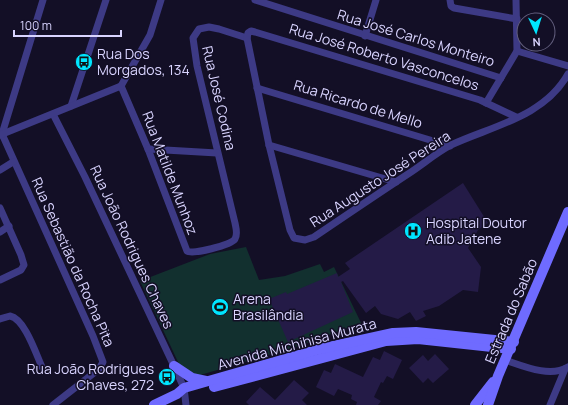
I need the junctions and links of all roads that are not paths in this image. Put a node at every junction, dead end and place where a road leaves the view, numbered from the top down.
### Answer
1 (43, 0) edge
2 (106, 0) edge
3 (161, 0) edge
4 (255, 0) edge
5 (376, 0) edge
6 (450, 0) edge
7 (516, 0) edge
8 (517, 12) edge
9 (516, 18) edge
10 (365, 36) junction
11 (247, 38) junction
12 (516, 52) edge
13 (520, 52) edge
14 (568, 66) edge
15 (568, 74) edge
16 (501, 78) junction
17 (121, 86) junction
18 (257, 88) junction
19 (486, 103) junction
20 (71, 106) junction
21 (53, 114) junction
22 (516, 117) junction
23 (1, 135) edge
24 (268, 144) junction
25 (450, 146) junction
26 (148, 149) junction
27 (217, 153) junction
28 (13, 162) junction
29 (0, 170) edge
30 (396, 182) junction
31 (0, 208) edge
32 (568, 212) edge
33 (235, 223) joint
34 (9, 226) junction
35 (0, 232) edge
36 (0, 280) edge
37 (0, 319) edge
38 (512, 346) junction
39 (489, 347) junction
40 (504, 363) junction
41 (174, 366) junction
42 (42, 367) dead end
43 (567, 368) edge
44 (498, 376) junction
45 (210, 382) junction
46 (182, 392) junction
47 (53, 405) edge
48 (154, 405) edge
49 (186, 405) edge
50 (475, 405) edge
51 (488, 405) edge
52 (550, 405) edge

1 - 23 street
2 - 20 street
3 - 17 street
4 - 10 street, Rua José Carlos Monteiro
5 - 10 street
6 - 9 street
7 - 8 street
10 - 16 street, Rua José Carlos Monteiro
11 - 18 street, Rua Augusto José Pereira
11 - 19 street, Rua José Roberto Vasconcelos
11 - 27 street, Rua José Codina
12 - 16 street
13 - 14 street
15 - 22 street, Rua Augusto José Pereira
16 - 19 street
17 - 20 street
17 - 26 street, Rua Matilde Munhoz
18 - 24 street, Rua Augusto José Pereira
18 - 25 street, Rua Ricardo de Mello
19 - 22 street, Rua José Roberto Vasconcelos
20 - 21 street
21 - 23 street
21 - 41 street, Rua João Rodrigues Chaves
22 - 25 street, Rua Augusto José Pereira
23 - 28 street, Rua Sebastião da Rocha Pita
24 - 30 street
24 - 30 street, Rua Augusto José Pereira
25 - 30 street, Rua Augusto José Pereira
26 - 27 street
26 - 33 street, Rua Matilde Munhoz
27 - 33 street, Rua José Codina
28 - 29 street
28 - 47 street, Rua Sebastião da Rocha Pita
31 - 34 street
32 - 38 street, Estrada do Sabão
34 - 35 street
34 - 36 street
37 - 42 street
38 - 39 street, Avenida Michihisa Murata
38 - 40 street, Estrada do Sabão
38 - 45 street, Avenida Michihisa Murata
39 - 40 street
39 - 46 street, Avenida Michihisa Murata
40 - 43 street
40 - 44 street, Estrada do Sabão
41 - 45 street
41 - 46 street, Rua João Rodrigues Chaves
43 - 52 street
44 - 50 street, Estrada do Sabão
44 - 51 street, Estrada do Sabão
45 - 46 street, Avenida Michihisa Murata
46 - 48 street
46 - 49 street, Rua João Rodrigues Chaves

